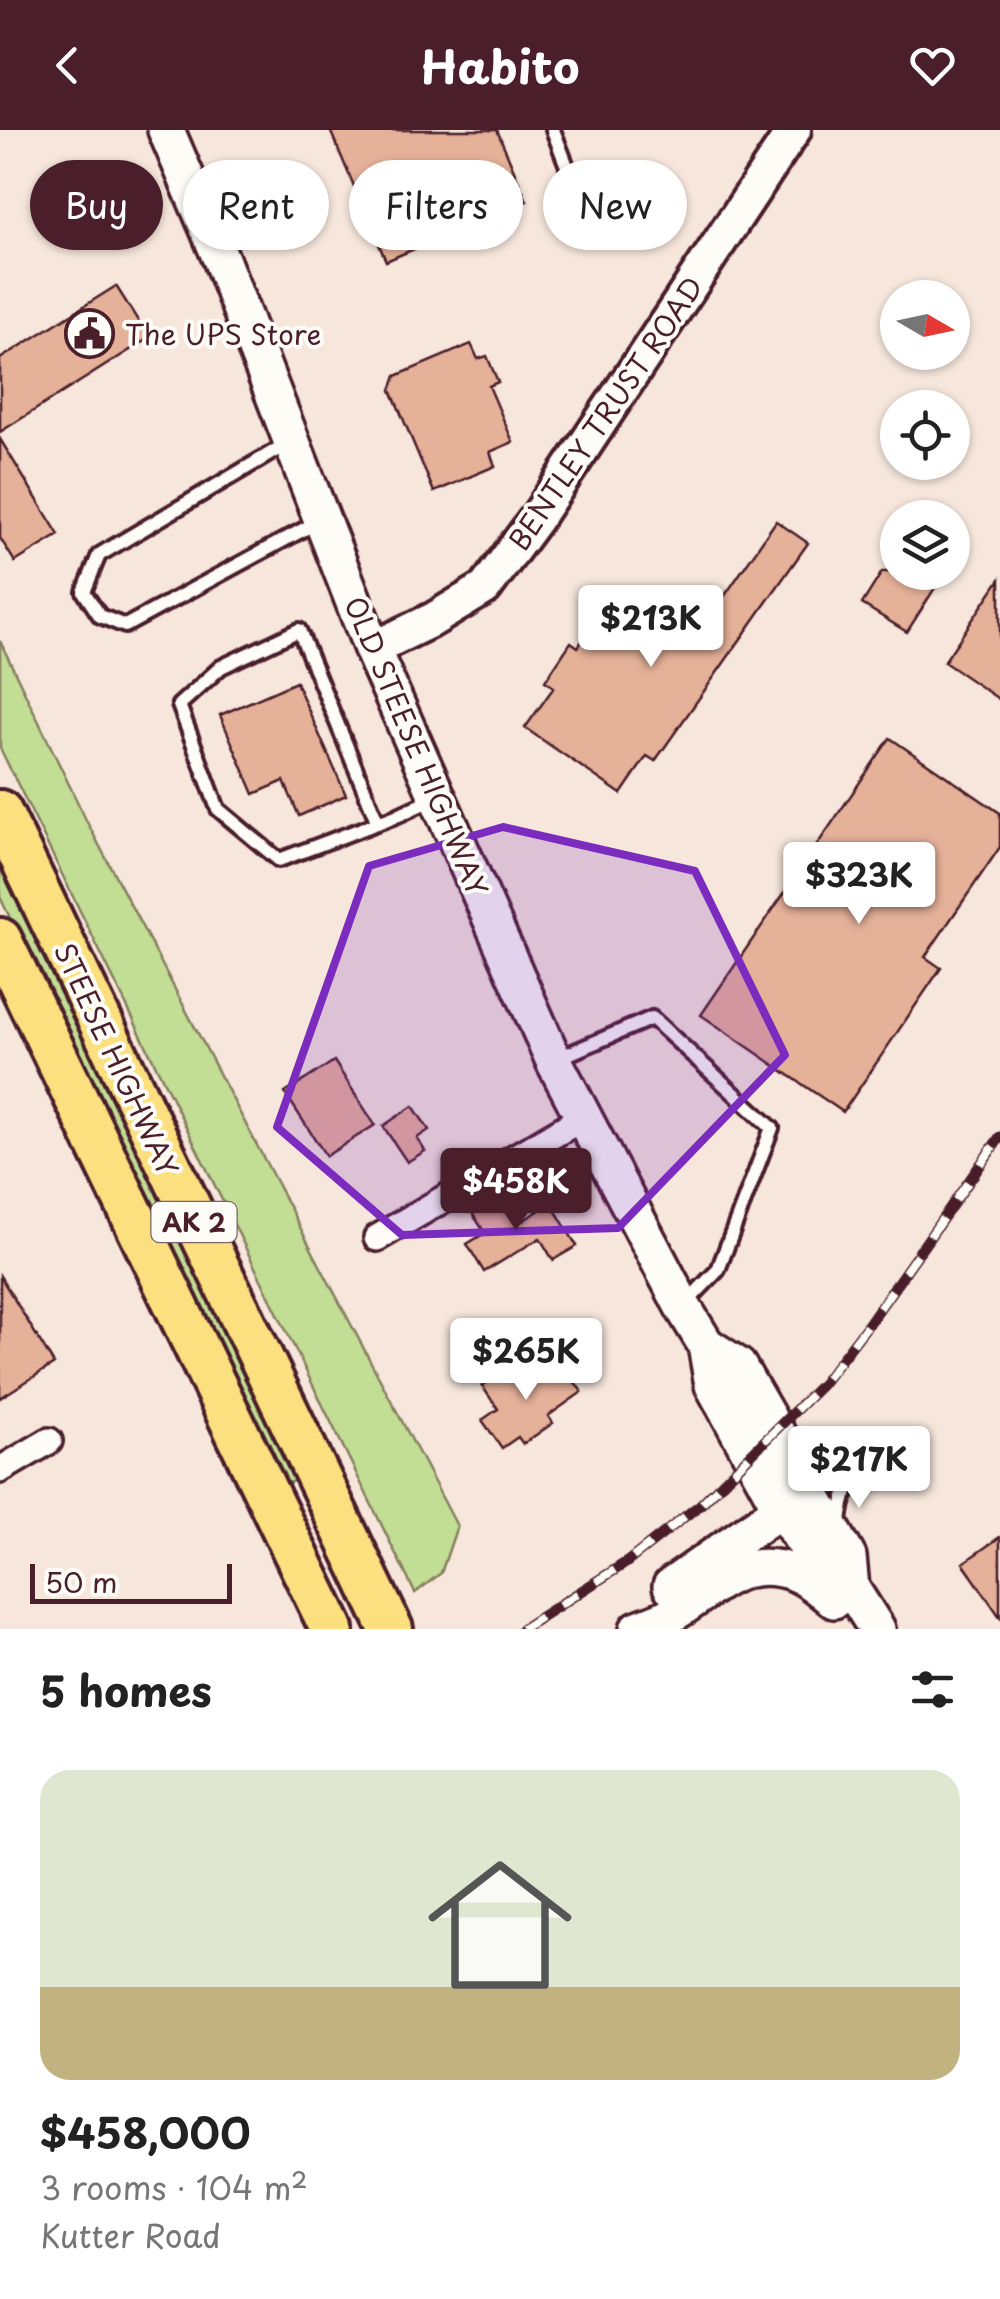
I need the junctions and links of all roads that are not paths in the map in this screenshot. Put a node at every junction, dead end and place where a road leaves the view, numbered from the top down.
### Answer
1 (166, 130) edge
2 (553, 130) edge
3 (794, 130) edge
4 (565, 160) edge
5 (292, 441) junction
6 (322, 520) junction
7 (372, 649) junction
8 (437, 797) junction
9 (0, 812) edge
10 (378, 823) junction
11 (0, 940) edge
12 (554, 1060) junction
13 (582, 1118) junction
14 (376, 1238) dead end
15 (683, 1307) junction
16 (706, 1345) junction
17 (48, 1441) dead end
18 (866, 1462) dead end
19 (0, 1470) edge
20 (798, 1472) junction
21 (853, 1477) junction
22 (781, 1510) junction
23 (855, 1585) edge
24 (332, 1629) edge
25 (392, 1629) edge
26 (636, 1629) edge

1 - 5 main road, OLD STEESE HIGHWAY
2 - 4 lane
3 - 7 street, BENTLEY TRUST ROAD
5 - 6 main road, OLD STEESE HIGHWAY
5 - 6 lane
6 - 7 main road, OLD STEESE HIGHWAY
7 - 8 main road, OLD STEESE HIGHWAY
8 - 10 lane
8 - 12 main road, OLD STEESE HIGHWAY
9 - 25 highway, STEESE HIGHWAY / AK 2
10 - 10 lane
11 - 24 highway, STEESE HIGHWAY / AK 2
12 - 13 main road, OLD STEESE HIGHWAY
12 - 15 lane
13 - 14 street
13 - 15 main road, OLD STEESE HIGHWAY
15 - 16 main road, OLD STEESE HIGHWAY
16 - 20 main road, OLD STEESE HIGHWAY
16 - 22 main road, OLD STEESE HIGHWAY
17 - 19 street
18 - 21 lane
20 - 21 lane
20 - 23 main road, OLD STEESE HIGHWAY
21 - 23 lane
22 - 23 main road
22 - 26 main road
23 - 26 main road

